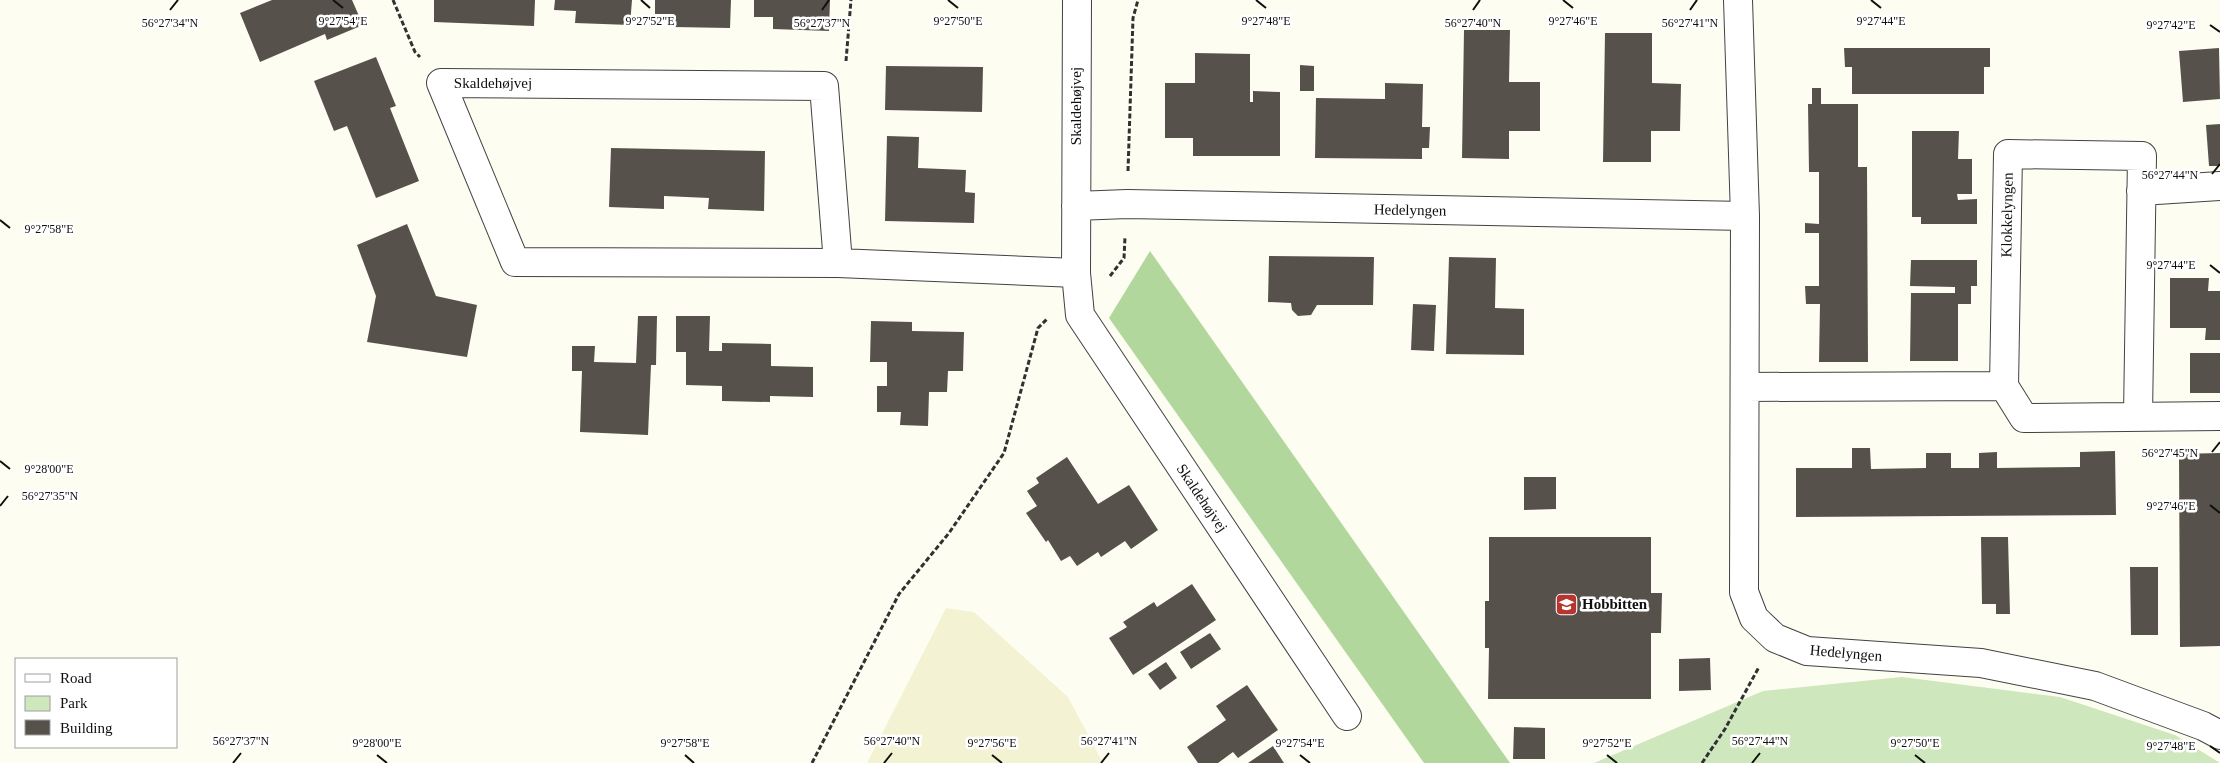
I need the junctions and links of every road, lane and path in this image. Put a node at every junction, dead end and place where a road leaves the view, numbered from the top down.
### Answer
1 (393, 0) edge
2 (851, 0) edge
3 (1077, 0) edge
4 (1138, 0) edge
5 (1738, 0) edge
6 (441, 83) junction
7 (824, 86) junction
8 (2220, 186) edge
9 (2141, 191) junction
10 (1127, 204) junction
11 (1076, 206) junction
12 (1745, 216) junction
13 (838, 263) junction
14 (1076, 280) junction
15 (1080, 315) junction
16 (2004, 386) junction
17 (1746, 387) junction
18 (2138, 416) junction
19 (2220, 416) edge
20 (1775, 638) junction
21 (1346, 716) dead end
22 (2220, 736) edge
23 (812, 763) edge
24 (1702, 763) edge

1 - 6 path
2 - 7 path
3 - 11 street, Skaldehøjvej
4 - 10 path
5 - 12 street, Hedelyngen
6 - 7 street, Skaldehøjvej
6 - 13 street, Skaldehøjvej
7 - 13 street
8 - 9 street
9 - 16 street, Klokkelyngen
9 - 18 street, Klokkelyngen
10 - 11 street, Hedelyngen
10 - 12 street, Hedelyngen
10 - 15 path
11 - 14 street, Skaldehøjvej
12 - 17 street, Hedelyngen
13 - 14 street, Skaldehøjvej
14 - 15 street, Skaldehøjvej
14 - 23 path
15 - 21 street, Skaldehøjvej
16 - 17 street
16 - 18 street
17 - 20 street, Hedelyngen
18 - 19 street
20 - 22 street, Hedelyngen
20 - 24 path

